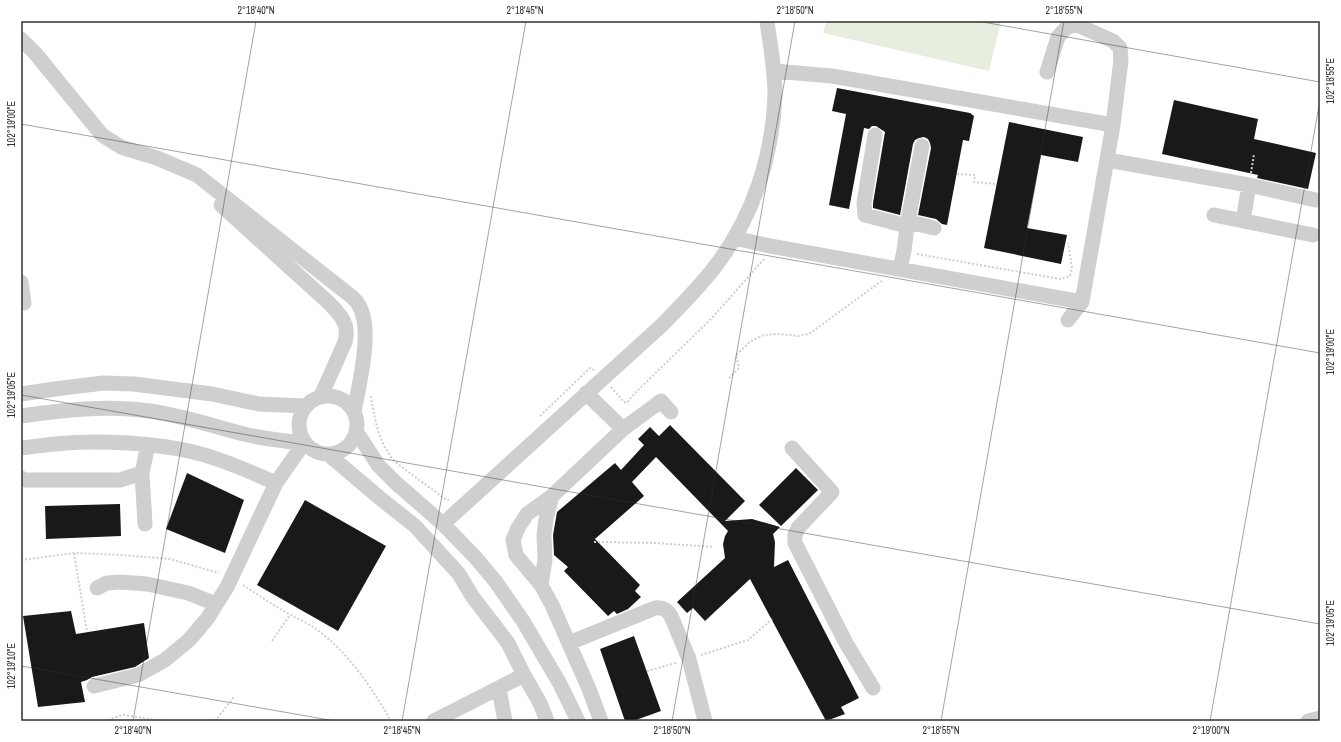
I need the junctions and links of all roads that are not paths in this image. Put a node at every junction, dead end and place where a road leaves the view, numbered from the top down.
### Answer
1 (767, 21) edge
2 (21, 39) edge
3 (774, 71) junction
4 (1047, 72) dead end
5 (1113, 125) junction
6 (875, 135) dead end
7 (922, 146) dead end
8 (1107, 160) junction
9 (196, 175) junction
10 (1249, 185) junction
11 (1316, 200) dead end
12 (1214, 215) dead end
13 (1243, 221) junction
14 (907, 226) junction
15 (934, 228) dead end
16 (1313, 235) dead end
17 (734, 238) junction
18 (900, 269) junction
19 (21, 282) edge
20 (1082, 302) junction
21 (24, 303) dead end
22 (1068, 320) dead end
23 (586, 393) junction
24 (21, 394) edge
25 (321, 396) junction
26 (305, 406) junction
27 (354, 412) junction
28 (671, 412) dead end
29 (21, 416) edge
30 (623, 428) junction
31 (356, 431) junction
32 (304, 443) junction
33 (148, 445) junction
34 (21, 448) edge
35 (792, 448) dead end
36 (329, 454) junction
37 (142, 473) junction
38 (21, 478) edge
39 (276, 483) junction
40 (552, 496) junction
41 (145, 524) dead end
42 (442, 524) junction
43 (541, 585) junction
44 (97, 588) dead end
45 (216, 604) junction
46 (569, 643) junction
47 (524, 675) junction
48 (94, 686) dead end
49 (873, 688) dead end
50 (499, 689) junction
51 (1320, 718) edge
52 (434, 721) edge
53 (504, 721) edge
54 (547, 721) edge
55 (578, 721) edge
56 (601, 721) edge
57 (705, 721) edge
58 (1308, 721) edge

1 - 3 street
2 - 9 street
3 - 5 street
3 - 17 street
4 - 5 street
5 - 8 street
6 - 14 street
7 - 14 street
8 - 10 street
8 - 20 street
9 - 25 street
9 - 27 street
10 - 11 street
10 - 13 street
12 - 13 street
13 - 16 street
14 - 15 street
14 - 18 street
17 - 18 street
17 - 23 street
18 - 20 street
19 - 21 street
20 - 22 street
23 - 30 street
23 - 42 street
24 - 26 street
25 - 26 street
25 - 27 street
26 - 32 street
27 - 31 street
28 - 30 street
29 - 32 street
30 - 40 street
31 - 36 street
31 - 42 street
32 - 36 street
32 - 39 street
33 - 34 street
33 - 37 street
33 - 39 street
35 - 49 street
36 - 47 street
37 - 38 street
37 - 41 street
39 - 45 street
40 - 43 street
40 - 43 street
42 - 55 street
43 - 46 street
44 - 45 street
45 - 48 street
46 - 56 street
46 - 57 street
47 - 50 street
47 - 54 street
50 - 52 street
50 - 53 street
51 - 58 street

